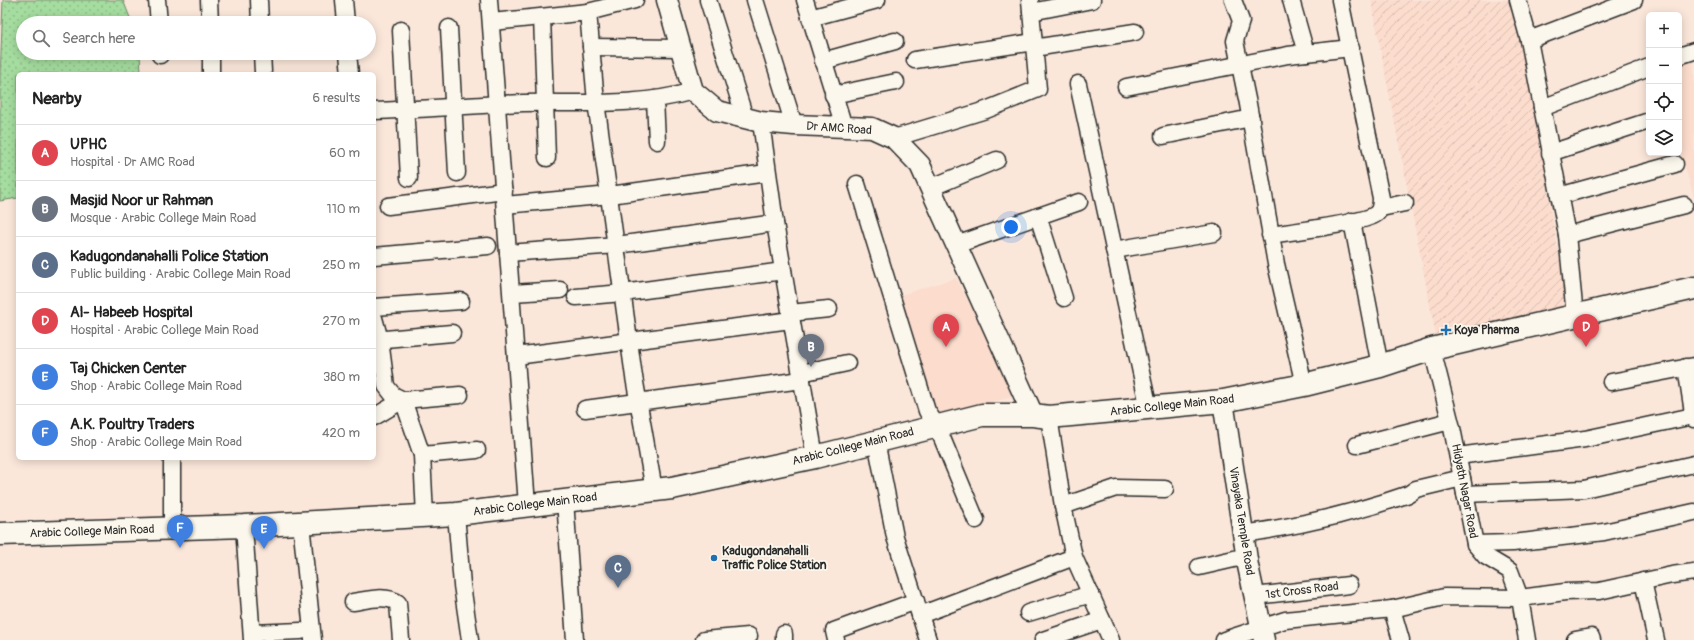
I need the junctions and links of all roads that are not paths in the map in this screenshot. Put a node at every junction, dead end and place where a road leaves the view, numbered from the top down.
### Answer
1 (157, 0) edge
2 (209, 0) edge
3 (259, 0) edge
4 (344, 0) edge
5 (489, 0) edge
6 (635, 0) edge
7 (667, 0) edge
8 (708, 0) edge
9 (755, 0) edge
10 (805, 0) edge
11 (1092, 0) edge
12 (1232, 0) edge
13 (1291, 0) edge
14 (1340, 0) edge
15 (1518, 0) edge
16 (1634, 0) edge
17 (870, 1) edge
18 (1030, 6) edge
19 (588, 12) junction
20 (158, 16) edge
21 (210, 16) edge
22 (260, 16) edge
23 (345, 16) edge
24 (542, 17) junction
25 (810, 18) junction
26 (492, 22) junction
27 (449, 28) dead end
28 (401, 30) dead end
29 (1135, 32) dead end
30 (1529, 40) junction
31 (894, 41) dead end
32 (1034, 45) junction
33 (591, 47) junction
34 (680, 48) junction
35 (1351, 48) junction
36 (1694, 50) edge
37 (1306, 53) junction
38 (1682, 55) edge
39 (211, 60) edge
40 (262, 60) edge
41 (349, 60) edge
42 (915, 60) dead end
43 (823, 61) junction
44 (1240, 64) junction
45 (1646, 69) edge
46 (211, 72) edge
47 (263, 72) dead end
48 (350, 72) edge
49 (896, 82) dead end
50 (1078, 84) dead end
51 (1126, 87) dead end
52 (693, 91) junction
53 (833, 95) junction
54 (655, 99) junction
55 (596, 102) junction
56 (545, 103) junction
57 (498, 104) junction
58 (454, 106) junction
59 (1542, 108) junction
60 (405, 110) junction
61 (376, 111) edge
62 (1251, 118) junction
63 (753, 120) junction
64 (1646, 122) edge
65 (794, 125) junction
66 (844, 127) junction
67 (1163, 136) dead end
68 (894, 138) junction
69 (657, 140) dead end
70 (1550, 153) junction
71 (547, 158) dead end
72 (997, 160) dead end
73 (1675, 164) dead end
74 (457, 173) dead end
75 (767, 173) junction
76 (409, 178) dead end
77 (857, 184) dead end
78 (930, 188) junction
79 (610, 195) junction
80 (1559, 196) junction
81 (505, 198) junction
82 (1079, 202) dead end
83 (1405, 203) dead end
84 (1684, 205) dead end
85 (388, 206) dead end
86 (1381, 208) junction
87 (1038, 216) junction
88 (1352, 221) junction
89 (775, 223) junction
90 (1214, 233) dead end
91 (1270, 235) junction
92 (1567, 235) junction
93 (617, 245) junction
94 (956, 245) junction
95 (488, 246) dead end
96 (1114, 250) junction
97 (508, 253) junction
98 (376, 256) edge
99 (783, 271) junction
100 (1694, 288) edge
101 (560, 290) dead end
102 (512, 293) junction
103 (623, 293) junction
104 (576, 297) dead end
105 (1064, 298) dead end
106 (461, 301) dead end
107 (376, 307) edge
108 (829, 309) dead end
109 (1575, 316) junction
110 (791, 317) junction
111 (452, 333) dead end
112 (377, 340) edge
113 (629, 342) junction
114 (1432, 349) junction
115 (516, 356) junction
116 (847, 363) dead end
117 (1380, 366) junction
118 (1690, 366) edge
119 (801, 376) junction
120 (1611, 382) dead end
121 (1304, 385) junction
122 (460, 396) dead end
123 (403, 400) junction
124 (1223, 401) junction
125 (638, 402) junction
126 (1149, 409) junction
127 (584, 410) dead end
128 (376, 416) edge
129 (1041, 416) junction
130 (1694, 416) edge
131 (1694, 419) edge
132 (1450, 421) junction
133 (937, 426) junction
134 (876, 441) junction
135 (1357, 445) dead end
136 (477, 450) dead end
137 (422, 455) junction
138 (1458, 456) junction
139 (815, 457) junction
140 (172, 460) edge
141 (1694, 464) edge
142 (1462, 478) junction
143 (1165, 489) dead end
144 (654, 490) junction
145 (1465, 494) junction
146 (565, 500) junction
147 (527, 505) junction
148 (1063, 506) junction
149 (1694, 512) edge
150 (456, 514) junction
151 (425, 516) junction
152 (976, 520) dead end
153 (301, 523) junction
154 (244, 526) junction
155 (172, 528) junction
156 (0, 534) edge
157 (1243, 534) junction
158 (1475, 544) junction
159 (1247, 556) junction
160 (1074, 558) junction
161 (1199, 567) dead end
162 (1694, 572) edge
163 (1643, 581) junction
164 (1349, 585) dead end
165 (1091, 594) junction
166 (1255, 596) junction
167 (1520, 598) junction
168 (353, 602) dead end
169 (918, 608) junction
170 (1392, 609) junction
171 (1028, 613) dead end
172 (1102, 620) junction
173 (1263, 634) edge
174 (252, 636) edge
175 (307, 636) edge
176 (749, 636) dead end
177 (402, 640) edge
178 (470, 640) edge
179 (575, 640) edge
180 (704, 640) edge
181 (836, 640) edge
182 (928, 640) edge
183 (1043, 640) edge
184 (1111, 640) edge
185 (1224, 640) edge
186 (1401, 640) edge
187 (1527, 640) edge
188 (1575, 640) edge
189 (1592, 640) edge
190 (1656, 640) edge

1 - 20 street
2 - 21 street
3 - 22 street
4 - 23 street
5 - 26 street
6 - 19 street
7 - 34 street
8 - 63 street
9 - 65 street
10 - 25 street
11 - 18 street
12 - 44 street
13 - 37 street
14 - 35 street
15 - 30 street
16 - 30 street
17 - 25 street
18 - 32 street
19 - 24 street
19 - 33 street
24 - 26 street
24 - 56 street
25 - 43 street
26 - 57 street
27 - 58 street
28 - 60 street
29 - 32 street
30 - 59 street
31 - 43 street
32 - 42 street
32 - 68 street
33 - 34 street
33 - 55 street
34 - 52 street
35 - 37 street
35 - 86 street
36 - 38 street
37 - 44 street
39 - 46 street
40 - 47 street
41 - 48 street
43 - 53 street
44 - 51 street
44 - 62 street
45 - 59 street
49 - 53 street
50 - 96 street
52 - 54 street
52 - 63 street, Dr AMC Road
53 - 66 street
54 - 55 street
54 - 69 street
55 - 56 street
55 - 79 street
56 - 57 street
56 - 71 street
57 - 58 street
57 - 81 street
58 - 60 street
58 - 74 street
59 - 70 street
60 - 61 street
60 - 76 street
62 - 67 street
62 - 91 street
63 - 65 street, Dr AMC Road
63 - 75 street
64 - 70 street
65 - 66 street, Dr AMC Road
66 - 68 street, Dr AMC Road
68 - 78 street, Dr AMC Road
70 - 80 street
72 - 78 street
73 - 80 street
75 - 79 street
75 - 89 street
77 - 133 street
78 - 94 street, Dr AMC Road
79 - 81 street
79 - 93 street
80 - 92 street
81 - 85 street
81 - 97 street
82 - 87 street
83 - 86 street
84 - 92 street
86 - 88 street
87 - 94 street
87 - 105 street
88 - 91 street
88 - 117 street
89 - 93 street
89 - 99 street
90 - 96 street
91 - 121 street
92 - 109 street
93 - 97 street
93 - 103 street
94 - 129 street, Dr AMC Road
95 - 98 street
96 - 126 street
97 - 102 street
99 - 103 street
99 - 110 street
100 - 109 main road, Arabic College Main Road
101 - 102 street
102 - 115 street
103 - 104 street
103 - 113 street
106 - 107 street
108 - 110 street
109 - 114 main road, Arabic College Main Road
110 - 113 street
110 - 119 street
111 - 112 street
112 - 123 street
113 - 115 street
113 - 125 street
114 - 117 main road, Arabic College Main Road
114 - 132 street, Hidyath Nagar Road
115 - 147 street
116 - 119 street
117 - 121 main road, Arabic College Main Road
118 - 120 street
118 - 130 street
119 - 125 street
119 - 139 street
121 - 124 main road, Arabic College Main Road
122 - 123 street
123 - 128 street
123 - 137 street
124 - 126 main road, Arabic College Main Road
124 - 157 street, Vinayaka Temple Road
125 - 127 street
125 - 144 street
126 - 129 main road, Arabic College Main Road
129 - 133 main road, Arabic College Main Road
129 - 148 street
130 - 131 street
130 - 138 street
132 - 135 street
132 - 138 street, Hidyath Nagar Road
133 - 134 main road, Arabic College Main Road
133 - 152 street
134 - 139 main road, Arabic College Main Road
134 - 169 street
136 - 137 street
137 - 151 street
138 - 142 street, Hidyath Nagar Road
139 - 144 main road, Arabic College Main Road
140 - 155 street
141 - 145 street
142 - 145 street, Hidyath Nagar Road
142 - 157 street
143 - 148 street
144 - 146 main road, Arabic College Main Road
145 - 158 street, Hidyath Nagar Road
146 - 147 main road, Arabic College Main Road
146 - 179 street
147 - 150 main road, Arabic College Main Road
148 - 160 street
149 - 158 street
150 - 151 main road, Arabic College Main Road
150 - 178 street
151 - 153 main road, Arabic College Main Road
153 - 154 main road, Arabic College Main Road
153 - 175 street
154 - 155 main road, Arabic College Main Road
154 - 174 street
155 - 156 main road, Arabic College Main Road
157 - 159 street, Vinayaka Temple Road
158 - 167 street, Hidyath Nagar Road
159 - 161 street
159 - 166 street, Vinayaka Temple Road
160 - 165 street
160 - 169 street
162 - 163 street
163 - 167 street
163 - 190 street
164 - 166 street, 1st Cross Road
165 - 171 street
165 - 172 street
166 - 173 street, Vinayaka Temple Road
167 - 170 street
167 - 187 street, Hidyath Nagar Road
168 - 177 street
169 - 181 street
169 - 182 street
170 - 173 street
170 - 186 street
172 - 183 street
172 - 184 street
173 - 185 street
174 - 175 street
176 - 180 street
188 - 189 street

